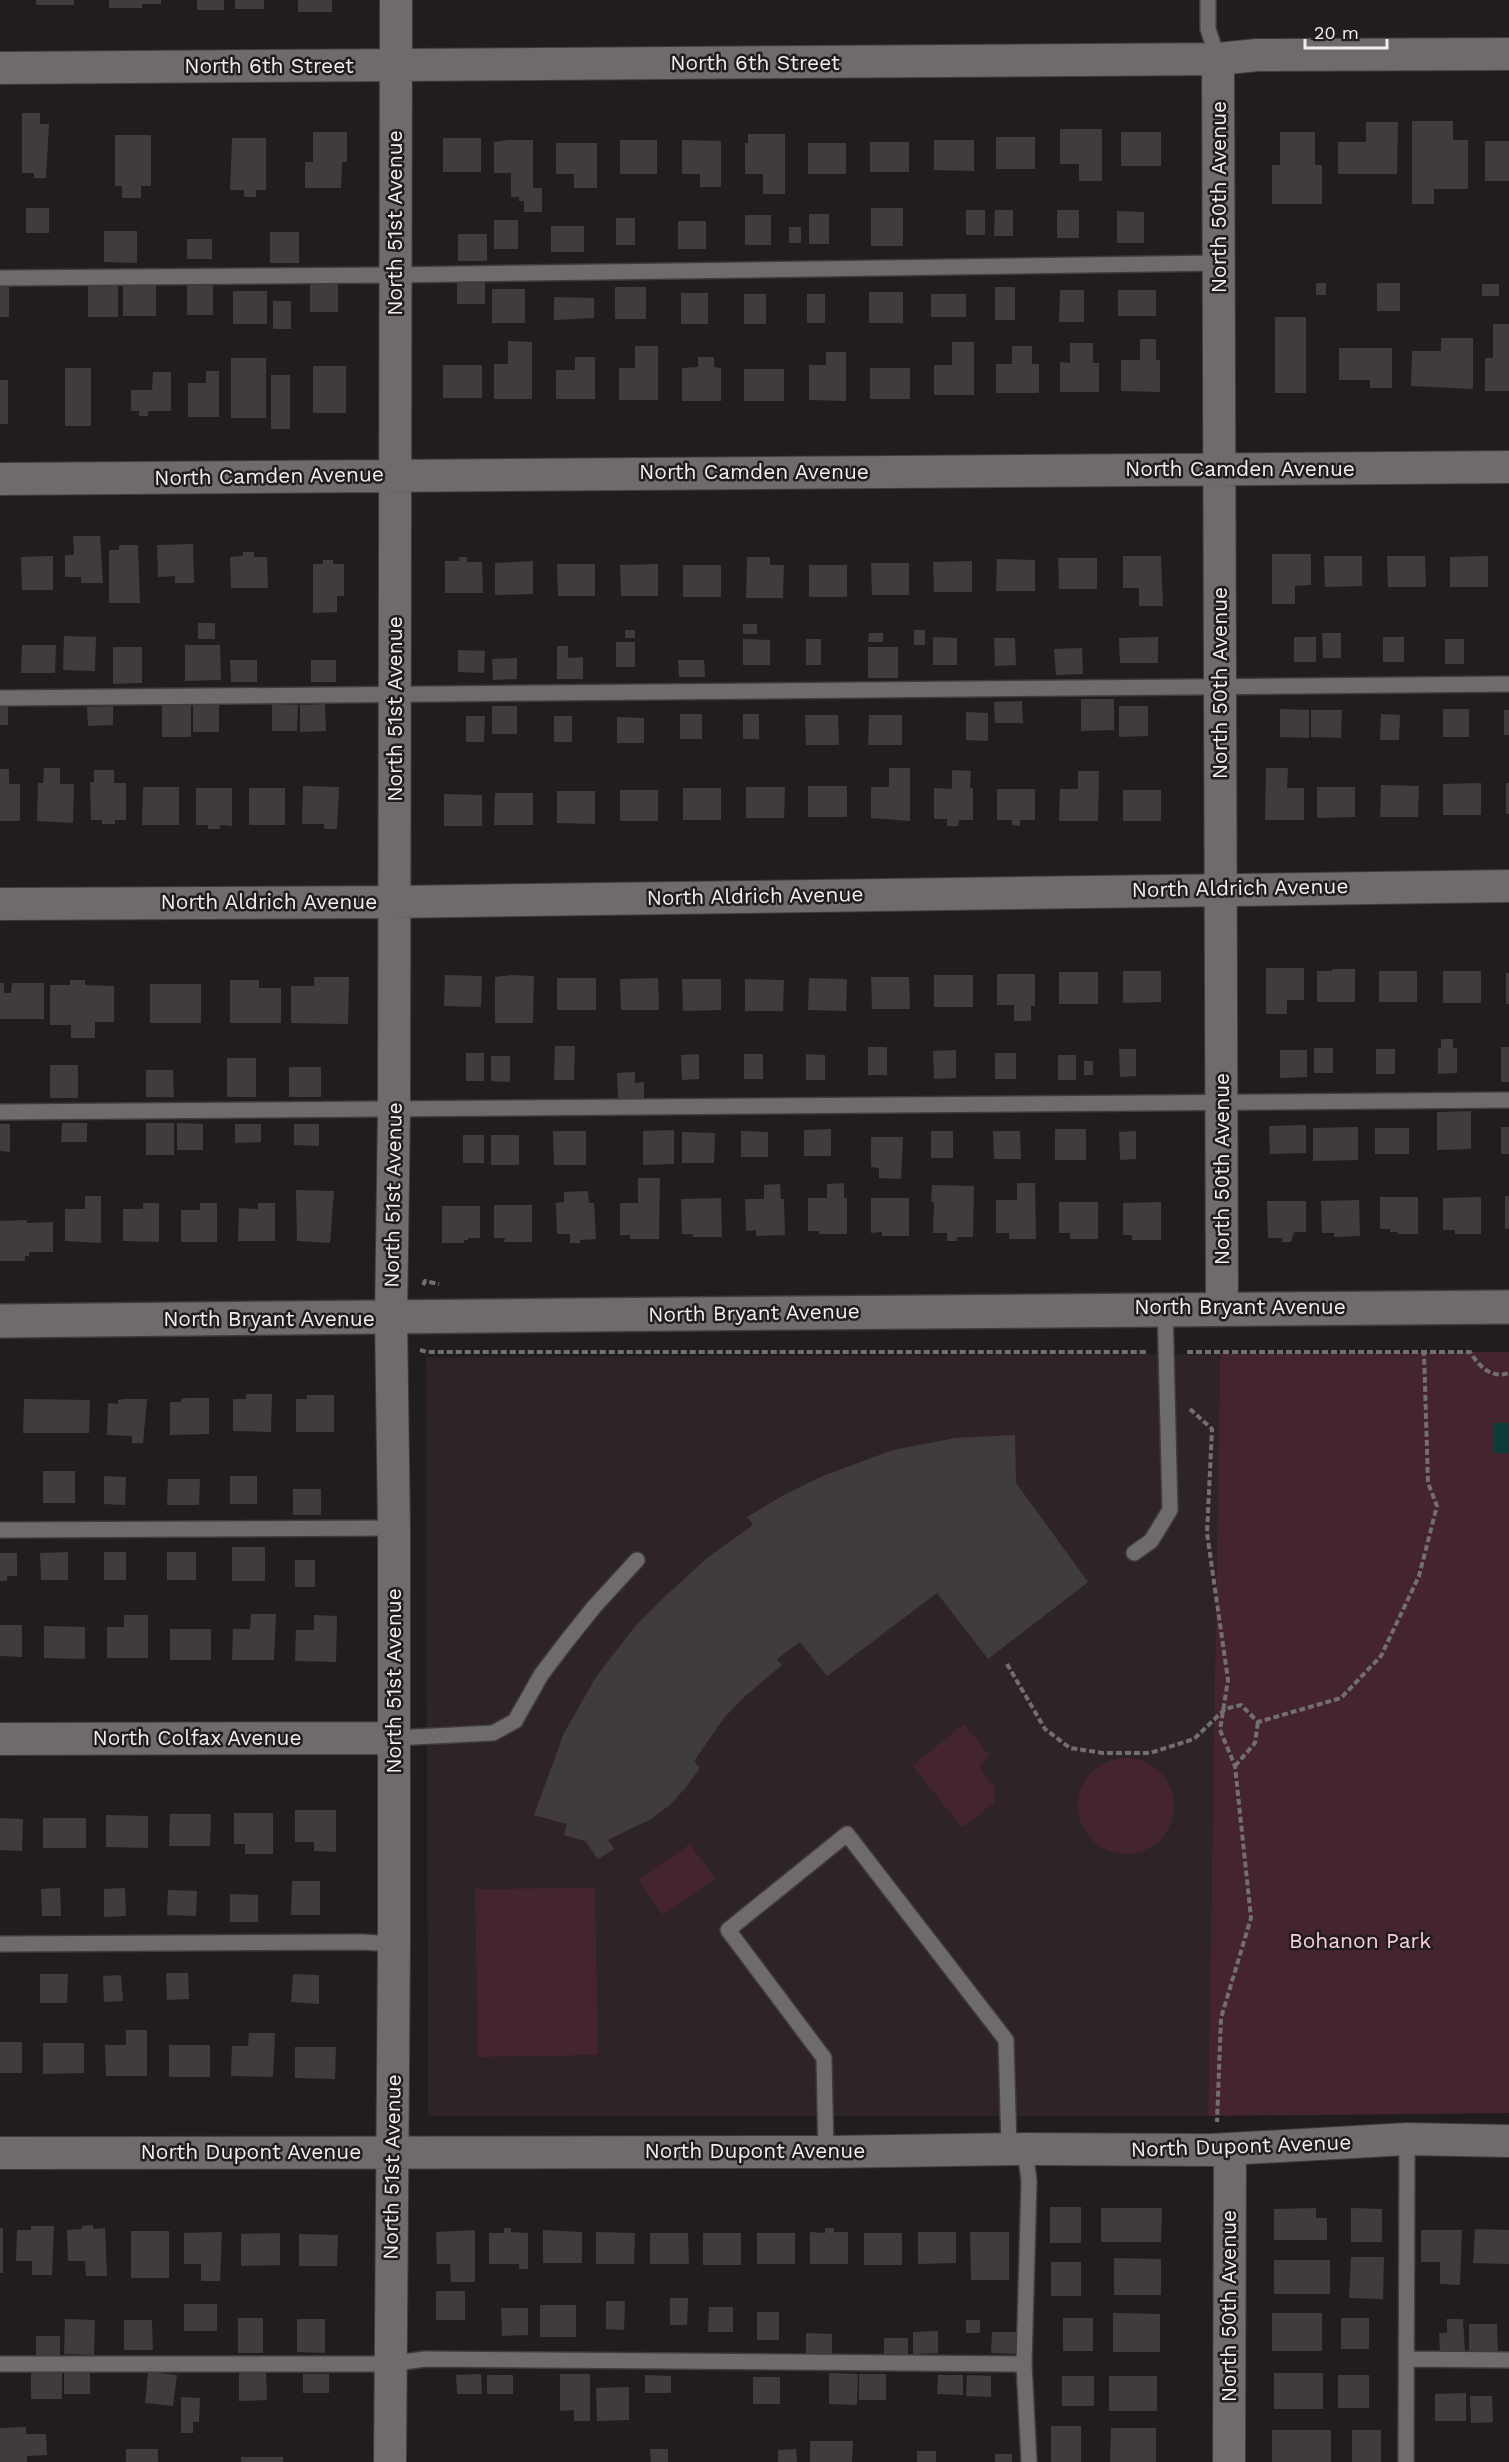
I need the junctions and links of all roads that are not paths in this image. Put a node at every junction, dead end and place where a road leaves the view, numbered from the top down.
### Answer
1 (396, 0) edge
2 (1208, 0) edge
3 (1509, 54) edge
4 (1218, 59) junction
5 (396, 65) junction
6 (0, 68) edge
7 (1219, 263) junction
8 (395, 275) junction
9 (0, 278) edge
10 (1509, 467) edge
11 (1219, 469) junction
12 (395, 474) junction
13 (0, 479) edge
14 (1509, 684) edge
15 (1220, 688) junction
16 (395, 695) junction
17 (0, 698) edge
18 (1509, 886) edge
19 (1221, 888) junction
20 (394, 902) junction
21 (0, 904) edge
22 (1509, 1100) edge
23 (1222, 1101) junction
24 (394, 1110) junction
25 (0, 1112) edge
26 (1222, 1307) junction
27 (1509, 1307) edge
28 (1165, 1308) junction
29 (391, 1318) junction
30 (0, 1321) edge
31 (394, 1528) junction
32 (0, 1530) edge
33 (1134, 1553) dead end
34 (637, 1560) dead end
35 (0, 1738) edge
36 (394, 1738) junction
37 (0, 1944) edge
38 (394, 1944) junction
39 (1223, 2137) junction
40 (1407, 2139) junction
41 (1509, 2141) edge
42 (1017, 2149) junction
43 (393, 2152) junction
44 (826, 2152) junction
45 (0, 2153) edge
46 (1407, 2359) junction
47 (1509, 2360) edge
48 (0, 2364) edge
49 (390, 2364) junction
50 (1024, 2364) junction
51 (390, 2462) edge
52 (1029, 2462) edge
53 (1229, 2462) edge
54 (1406, 2462) edge

1 - 5 street, North 51st Avenue
2 - 4 lane
3 - 4 street, North 6th Street
4 - 5 street, North 6th Street
4 - 7 street, North 50th Avenue
5 - 6 street, North 6th Street
5 - 8 street, North 51st Avenue
7 - 8 lane
7 - 11 street, North 50th Avenue
8 - 9 lane
8 - 12 street, North 51st Avenue
10 - 11 street, North Camden Avenue
11 - 12 street, North Camden Avenue
11 - 15 street, North 50th Avenue
12 - 13 street, North Camden Avenue
12 - 16 street, North 51st Avenue
14 - 15 lane
15 - 16 lane
15 - 19 street, North 50th Avenue
16 - 17 lane
16 - 20 street, North 51st Avenue
18 - 19 street, North Aldrich Avenue
19 - 20 street, North Aldrich Avenue
19 - 23 street, North 50th Avenue
20 - 21 street, North Aldrich Avenue
20 - 24 street, North 51st Avenue
22 - 23 lane
23 - 24 lane
23 - 26 street, North 50th Avenue
24 - 25 lane
24 - 29 street, North 51st Avenue
26 - 27 street, North Bryant Avenue
26 - 28 street, North Bryant Avenue
28 - 29 street, North Bryant Avenue
28 - 33 lane
29 - 30 street, North Bryant Avenue
29 - 31 street, North 51st Avenue
31 - 32 lane
31 - 36 street, North 51st Avenue
34 - 36 lane
35 - 36 street, North Colfax Avenue
36 - 38 street, North 51st Avenue
37 - 38 lane
38 - 43 street, North 51st Avenue
39 - 40 street, North Dupont Avenue
39 - 42 street, North Dupont Avenue
39 - 53 street, North 50th Avenue
40 - 41 street, North Dupont Avenue
40 - 46 lane
42 - 44 street, North Dupont Avenue
42 - 44 lane
42 - 50 lane
43 - 44 street, North Dupont Avenue
43 - 45 street, North Dupont Avenue
43 - 49 street, North 51st Avenue
46 - 47 lane
46 - 54 lane
48 - 49 lane
49 - 50 lane
49 - 51 street, North 51st Avenue
50 - 52 lane

